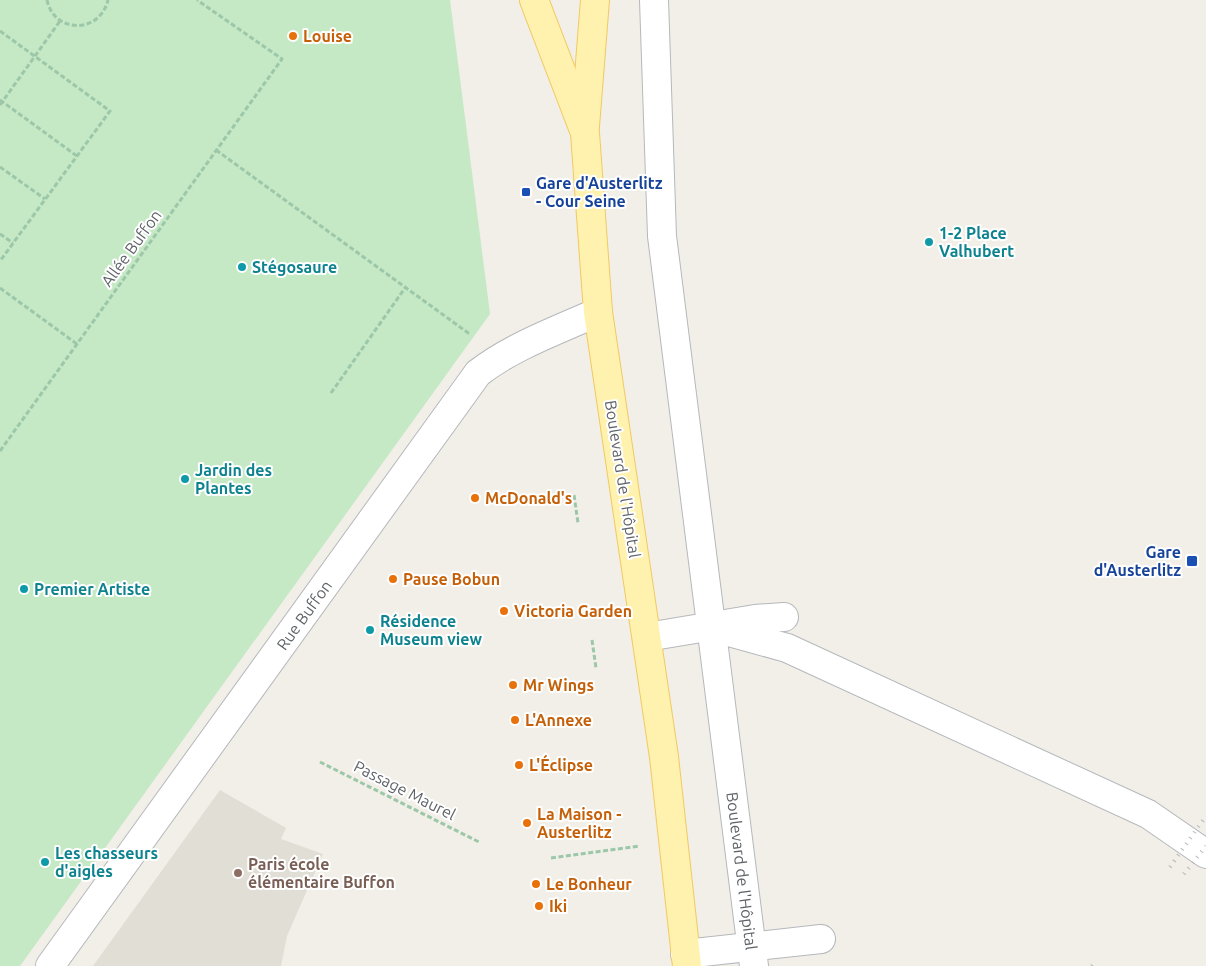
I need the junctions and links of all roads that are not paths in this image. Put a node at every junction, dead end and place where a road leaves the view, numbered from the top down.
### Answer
1 (534, 0) edge
2 (595, 0) edge
3 (654, 0) edge
4 (585, 133) junction
5 (598, 312) junction
6 (784, 617) dead end
7 (711, 626) junction
8 (647, 637) junction
9 (1206, 854) edge
10 (822, 939) dead end
11 (753, 956) edge
12 (686, 960) edge
13 (50, 966) edge

1 - 4 main road, Boulevard de l'Hôpital
2 - 4 main road
3 - 7 street, Boulevard de l'Hôpital
4 - 5 main road, Boulevard de l'Hôpital
5 - 8 main road, Boulevard de l'Hôpital
5 - 13 street, Rue Buffon
6 - 7 street
7 - 8 street
7 - 9 street
7 - 11 street, Boulevard de l'Hôpital
8 - 12 main road, Boulevard de l'Hôpital
10 - 11 street
11 - 12 street

